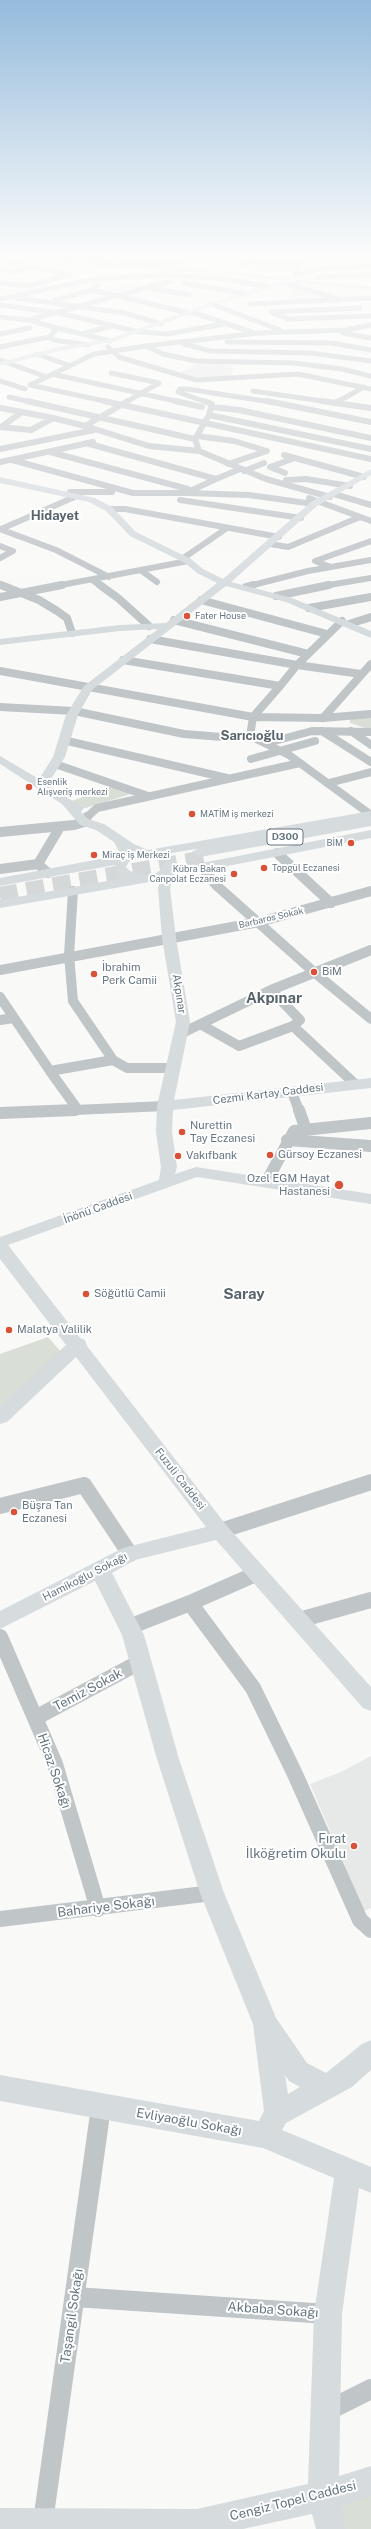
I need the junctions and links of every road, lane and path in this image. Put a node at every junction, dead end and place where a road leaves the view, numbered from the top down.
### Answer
1 (40, 373) edge
2 (55, 373) edge
3 (110, 373) edge
4 (168, 373) edge
5 (354, 373) edge
6 (279, 374) joint
7 (106, 375) junction
8 (50, 376) junction
9 (266, 376) junction
10 (371, 377) edge
11 (0, 381) edge
12 (195, 381) junction
13 (293, 381) dead end
14 (90, 383) junction
15 (159, 383) junction
16 (165, 384) dead end
17 (314, 384) dead end
18 (172, 386) dead end
19 (217, 386) dead end
20 (28, 387) junction
21 (184, 388) junction
22 (356, 389) junction
23 (371, 389) edge
24 (246, 390) dead end
25 (260, 392) junction
26 (371, 393) edge
27 (144, 394) junction
28 (250, 397) junction
29 (335, 402) junction
30 (121, 404) junction
31 (0, 408) edge
32 (371, 408) edge
33 (211, 410) junction
34 (22, 412) junction
35 (315, 412) junction
36 (100, 417) junction
37 (53, 418) junction
38 (371, 422) edge
39 (204, 424) junction
40 (85, 426) junction
41 (0, 427) edge
42 (94, 430) junction
43 (303, 435) junction
44 (113, 436) junction
45 (196, 437) junction
46 (371, 438) edge
47 (289, 441) junction
48 (86, 443) junction
49 (0, 449) edge
50 (371, 449) edge
51 (199, 451) junction
52 (50, 452) junction
53 (284, 455) dead end
54 (295, 458) junction
55 (371, 459) edge
56 (12, 460) junction
57 (0, 462) edge
58 (264, 463) dead end
59 (228, 464) junction
60 (324, 466) junction
61 (242, 470) junction
62 (284, 473) junction
63 (368, 474) edge
64 (264, 478) junction
65 (216, 479) junction
66 (0, 480) edge
67 (277, 481) junction
68 (350, 486) junction
69 (62, 492) junction
70 (190, 492) junction
71 (133, 493) junction
72 (146, 493) junction
73 (332, 495) junction
74 (79, 496) junction
75 (186, 501) junction
76 (316, 503) junction
77 (370, 504) edge
78 (109, 509) junction
79 (360, 517) junction
80 (301, 518) junction
81 (371, 521) edge
82 (227, 528) junction
83 (0, 529) edge
84 (279, 537) junction
85 (371, 541) edge
86 (270, 544) junction
87 (0, 546) edge
88 (0, 558) edge
89 (185, 560) junction
90 (370, 561) edge
91 (332, 568) junction
92 (142, 571) junction
93 (109, 577) junction
94 (371, 578) edge
95 (92, 580) junction
96 (157, 582) dead end
97 (224, 583) junction
98 (0, 585) edge
99 (246, 587) junction
100 (22, 594) junction
101 (276, 596) junction
102 (0, 597) edge
103 (371, 597) edge
104 (201, 600) junction
105 (309, 608) junction
106 (371, 617) edge
107 (170, 623) junction
108 (345, 623) junction
109 (149, 626) junction
110 (72, 633) junction
111 (327, 634) junction
112 (371, 635) edge
113 (150, 639) junction
114 (0, 642) edge
115 (224, 642) junction
116 (308, 654) junction
117 (123, 660) junction
118 (371, 664) edge
119 (297, 665) junction
120 (0, 671) edge
121 (361, 674) junction
122 (280, 686) junction
123 (88, 688) junction
124 (0, 707) edge
125 (74, 711) junction
126 (371, 714) edge
127 (253, 717) junction
128 (323, 718) junction
129 (322, 731) junction
130 (351, 731) junction
131 (371, 732) edge
132 (250, 736) junction
133 (63, 740) junction
134 (315, 741) dead end
135 (266, 742) junction
136 (371, 745) edge
137 (281, 750) junction
138 (0, 759) edge
139 (251, 759) dead end
140 (371, 762) edge
141 (300, 763) junction
142 (55, 764) junction
143 (371, 772) edge
144 (230, 778) junction
145 (328, 783) junction
146 (40, 786) junction
147 (150, 797) junction
148 (371, 815) edge
149 (86, 818) junction
150 (371, 821) edge
151 (60, 826) junction
152 (371, 830) edge
153 (0, 832) edge
154 (371, 834) edge
155 (118, 840) junction
156 (277, 853) junction
157 (147, 854) junction
158 (199, 856) junction
159 (124, 860) junction
160 (38, 864) junction
161 (95, 865) junction
162 (0, 869) edge
163 (168, 872) junction
164 (48, 873) junction
165 (138, 878) junction
166 (0, 882) edge
167 (109, 883) junction
168 (164, 888) junction
169 (73, 891) junction
170 (371, 891) edge
171 (331, 903) junction
172 (0, 904) edge
173 (259, 922) junction
174 (169, 938) junction
175 (371, 950) edge
176 (69, 956) junction
177 (0, 970) edge
178 (315, 973) junction
179 (271, 990) junction
180 (0, 997) edge
181 (370, 1017) edge
182 (14, 1018) junction
183 (0, 1020) edge
184 (200, 1024) junction
185 (293, 1026) junction
186 (182, 1033) junction
187 (113, 1060) junction
188 (171, 1068) junction
189 (50, 1071) junction
190 (371, 1083) edge
191 (355, 1084) junction
192 (292, 1092) junction
193 (165, 1106) junction
194 (78, 1110) junction
195 (0, 1113) edge
196 (371, 1123) edge
197 (306, 1130) junction
198 (287, 1140) junction
199 (371, 1146) edge
200 (168, 1148) junction
201 (198, 1171) junction
202 (166, 1179) junction
203 (268, 1179) junction
204 (371, 1196) edge
205 (371, 1199) edge
206 (0, 1241) edge
207 (78, 1346) junction
208 (0, 1417) edge
209 (371, 1482) edge
210 (0, 1506) edge
211 (223, 1530) junction
212 (130, 1554) junction
213 (100, 1570) junction
214 (258, 1573) junction
215 (371, 1600) edge
216 (190, 1603) junction
217 (303, 1619) junction
218 (0, 1621) edge
219 (129, 1627) junction
220 (0, 1637) edge
221 (140, 1662) junction
222 (371, 1690) edge
223 (371, 1702) edge
224 (35, 1718) junction
225 (212, 1893) junction
226 (98, 1909) junction
227 (0, 1919) edge
228 (371, 1930) edge
229 (266, 2024) junction
230 (371, 2053) edge
231 (325, 2087) junction
232 (0, 2088) edge
233 (101, 2107) junction
234 (270, 2124) junction
235 (360, 2176) edge
236 (75, 2297) junction
237 (328, 2314) junction
238 (371, 2389) edge
239 (327, 2411) junction
240 (371, 2481) edge
241 (323, 2496) junction
242 (0, 2523) edge
243 (43, 2527) edge
244 (331, 2529) edge

1 - 8 street
2 - 8 street
3 - 7 street
4 - 12 street
5 - 10 street
6 - 9 street
6 - 22 street
7 - 14 street
7 - 15 street
8 - 14 street
8 - 20 street
9 - 12 street
9 - 13 street
10 - 22 street
11 - 20 street
12 - 19 street
12 - 21 street
14 - 27 street
15 - 16 street
15 - 27 street
17 - 22 street
18 - 21 street
20 - 30 street
20 - 36 street
21 - 28 street
21 - 33 street
22 - 23 street
22 - 26 street
22 - 29 street
24 - 25 street
25 - 28 street
25 - 29 street
27 - 30 street
27 - 33 street
28 - 35 street
29 - 32 street
29 - 35 street
30 - 36 street
30 - 39 street
31 - 34 street
33 - 39 street
33 - 43 street
33 - 46 street
34 - 37 street
34 - 41 street
35 - 38 street
36 - 40 street
36 - 45 street
37 - 40 street
37 - 41 street
39 - 45 street
39 - 47 street
40 - 42 street
42 - 44 street
42 - 49 street
43 - 47 street
43 - 50 street
44 - 48 street
44 - 51 street
45 - 51 street
45 - 59 street
47 - 55 street
48 - 52 street
48 - 65 street
51 - 59 street
52 - 56 street
52 - 70 street
53 - 54 street
54 - 60 street
54 - 62 street
56 - 57 street
56 - 71 street
58 - 61 street
59 - 61 street
60 - 62 street
60 - 63 street
61 - 64 street
61 - 65 street
62 - 64 street
63 - 68 main road
64 - 67 street
64 - 76 street
65 - 70 street
66 - 69 main road
67 - 68 street
67 - 73 street
68 - 73 main road
69 - 71 street
69 - 74 main road
70 - 72 street
70 - 75 street
70 - 76 street
71 - 72 street
72 - 75 street
73 - 76 main road
73 - 77 street
74 - 78 main road
74 - 83 street
75 - 80 street
76 - 79 street
76 - 80 main road
78 - 82 street
78 - 89 main road
79 - 81 street
79 - 86 street
80 - 84 main road
82 - 84 street
82 - 89 street
83 - 93 street
84 - 86 main road
85 - 91 street
86 - 97 main road
87 - 88 street
89 - 92 street
89 - 97 main road
90 - 91 street
91 - 99 street
92 - 93 street
92 - 96 street
93 - 95 street
94 - 101 street
95 - 100 street
95 - 109 street
97 - 99 main road
97 - 104 main road
98 - 100 street
99 - 101 main road
100 - 102 street
100 - 110 street
101 - 105 main road
103 - 105 street
104 - 107 main road
104 - 111 street
105 - 108 main road
106 - 108 street
107 - 109 main road
107 - 113 main road
107 - 115 street
108 - 111 street
108 - 112 main road
109 - 110 main road
110 - 114 main road
111 - 116 street
113 - 115 street
113 - 117 main road
115 - 116 street
115 - 119 street
116 - 119 street
117 - 122 street
117 - 123 main road
118 - 121 street
119 - 121 street
119 - 122 street
120 - 123 street
121 - 128 street
122 - 127 street
123 - 125 main road
123 - 127 street
124 - 125 street
125 - 132 street
125 - 133 main road
126 - 128 street
127 - 128 street
127 - 132 street
129 - 130 street
129 - 135 street
129 - 140 street
130 - 131 street
130 - 136 street
132 - 135 street
133 - 142 main road
133 - 144 street
134 - 137 street
135 - 137 street
137 - 139 street
137 - 141 street
138 - 146 main road
141 - 144 street
141 - 145 street
142 - 146 main road
142 - 147 street
143 - 145 street
144 - 147 street
145 - 148 street
146 - 149 main road
147 - 149 street
148 - 158 main road
149 - 151 street
149 - 155 main road
150 - 158 highway, D300
151 - 153 street
151 - 160 street
152 - 158 highway, D300
154 - 156 main road
155 - 157 main road
155 - 159 main road
156 - 158 main road
156 - 171 street
157 - 158 main road
157 - 159 main road
157 - 163 main road
158 - 163 main road
158 - 173 street
159 - 161 main road
159 - 165 main road
160 - 162 street
160 - 164 street
161 - 164 main road
161 - 167 main road
163 - 165 main road
163 - 168 main road, Akpınar
164 - 166 main road
165 - 167 main road
165 - 168 main road
167 - 169 main road
168 - 174 main road, Akpınar
169 - 172 main road
169 - 176 street
170 - 171 street, Barbaros Sokak
171 - 173 street, Barbaros Sokak
173 - 174 street, Barbaros Sokak
173 - 178 street
174 - 176 street, Barbaros Sokak
174 - 186 main road, Akpınar
175 - 178 street
176 - 177 street, Barbaros Sokak
176 - 187 street
178 - 179 street
178 - 181 street
179 - 184 street
179 - 185 street
180 - 182 street
182 - 183 street
182 - 189 street
184 - 185 street
184 - 186 street
185 - 191 street
186 - 188 main road, Akpınar
187 - 188 street
187 - 189 street
188 - 193 main road, Akpınar
189 - 194 street
190 - 191 main road, Cezmi Kartay Caddesi
191 - 192 main road, Cezmi Kartay Caddesi
192 - 193 main road, Cezmi Kartay Caddesi
192 - 197 street
193 - 194 street
193 - 200 main road, Akpınar
194 - 195 street
196 - 197 street
197 - 198 street
198 - 199 street
198 - 203 street
200 - 201 main road
200 - 202 main road, Akpınar
201 - 202 main road, İnönü Caddesi
201 - 203 main road
201 - 205 main road
201 - 206 main road, İnönü Caddesi
202 - 206 main road, İnönü Caddesi
203 - 204 main road
206 - 207 main road, Fuzuli Caddesi
207 - 208 main road
207 - 211 main road, Fuzuli Caddesi
209 - 211 street
210 - 212 street
211 - 212 main road, Hamikoğlu Sokağı
211 - 214 main road, Fuzuli Caddesi
211 - 217 main road, Fuzuli Caddesi
212 - 213 main road, Hamikoğlu Sokağı
213 - 218 main road, Hamikoğlu Sokağı
213 - 219 main road
214 - 216 street
214 - 217 main road, Fuzuli Caddesi
215 - 217 street
216 - 219 street
216 - 228 street
217 - 222 main road, Fuzuli Caddesi
217 - 223 main road, Fuzuli Caddesi
219 - 221 main road
220 - 224 street, Hicaz Sokağı
221 - 224 street, Temiz Sokak
221 - 225 main road
224 - 226 street, Hicaz Sokağı
225 - 226 street, Bahariye Sokağı
225 - 229 main road
226 - 227 street, Bahariye Sokağı
229 - 231 main road
229 - 234 main road
230 - 231 main road
231 - 234 main road
232 - 233 main road, Evliyaoğlu Sokağı
233 - 234 main road, Evliyaoğlu Sokağı
233 - 236 street, Taşangil Sokağı
234 - 235 main road, Evliyaoğlu Sokağı
235 - 237 main road, Akbaba Sokağı
236 - 237 street, Akbaba Sokağı
236 - 243 street, Taşangil Sokağı
237 - 239 main road
238 - 239 street
239 - 241 main road
240 - 241 main road, Cengiz Topel Caddesi
241 - 243 main road, Cengiz Topel Caddesi
241 - 244 main road
242 - 243 main road, Cengiz Topel Caddesi

